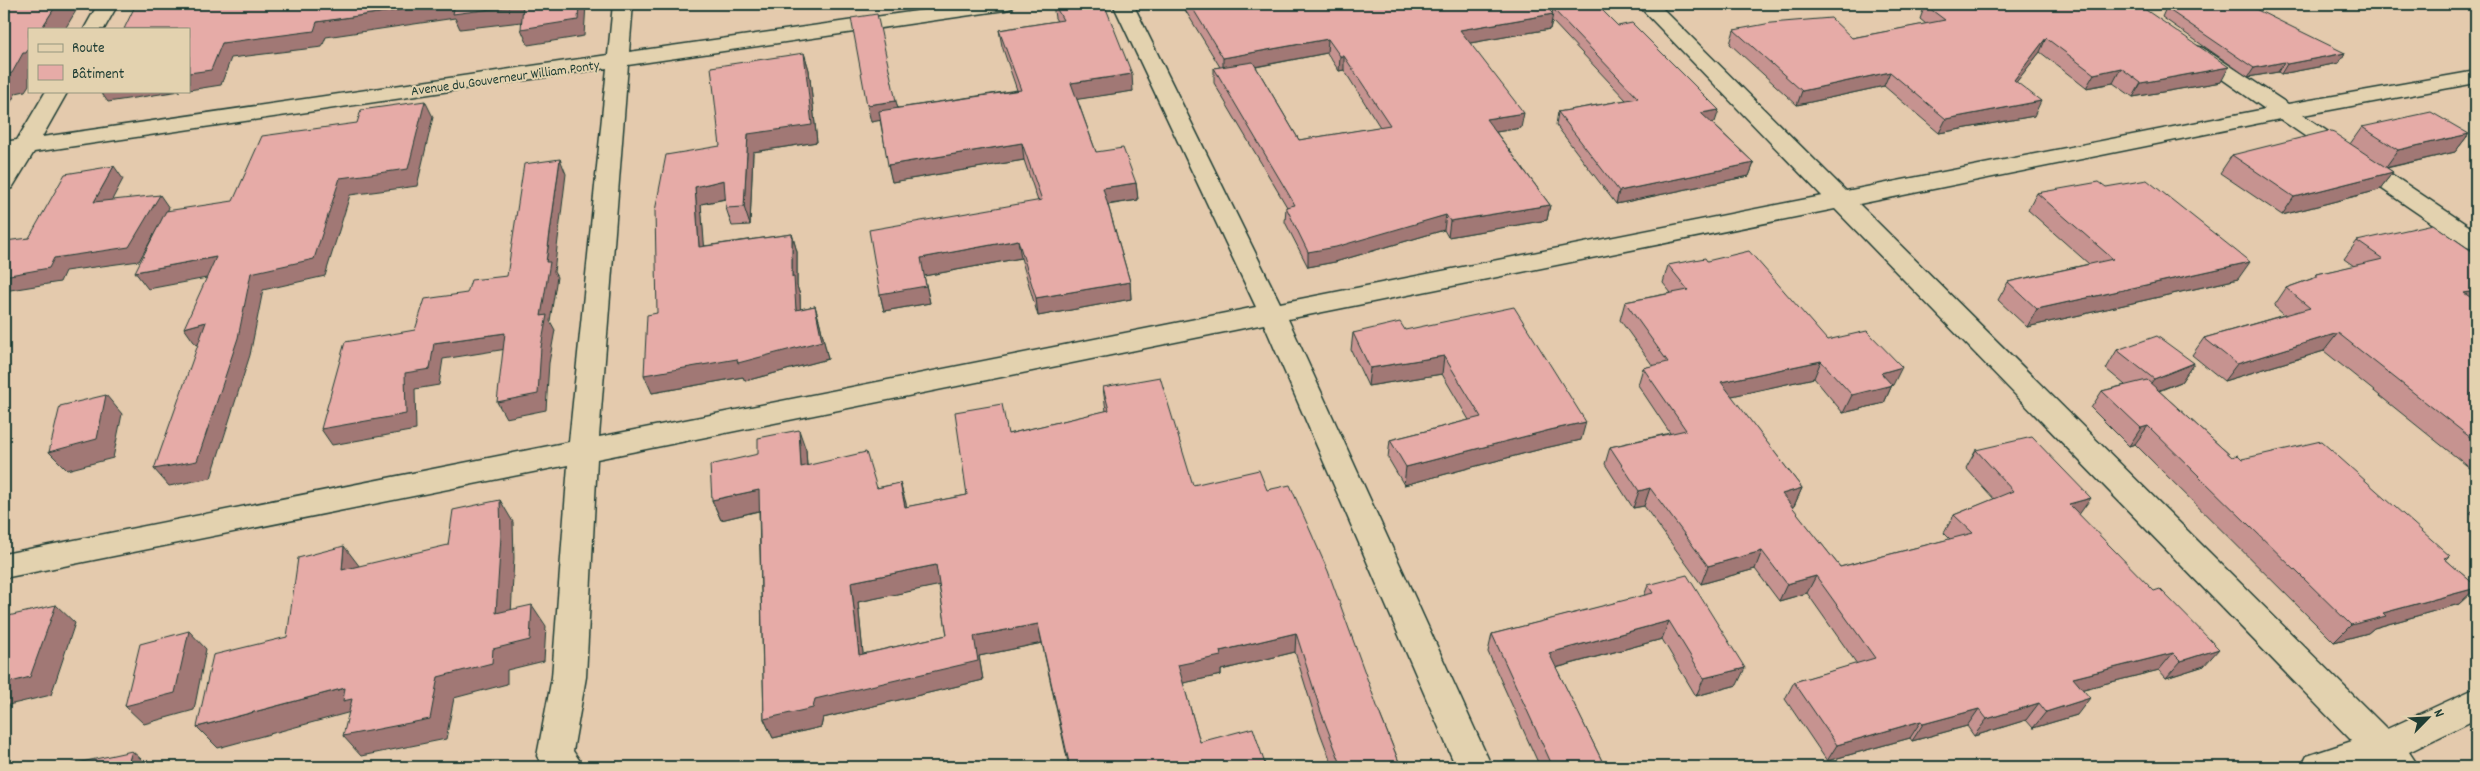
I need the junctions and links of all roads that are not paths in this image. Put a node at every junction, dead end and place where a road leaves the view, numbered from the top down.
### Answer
1 (108, 4) edge
2 (623, 4) edge
3 (1005, 4) edge
4 (1124, 4) edge
5 (1647, 4) edge
6 (95, 28) edge
7 (2175, 38) edge
8 (618, 60) junction
9 (2476, 77) edge
10 (56, 92) edge
11 (2282, 112) junction
12 (15, 147) edge
13 (4, 183) edge
14 (1841, 200) junction
15 (2476, 242) edge
16 (1272, 313) junction
17 (583, 451) junction
18 (4, 566) edge
19 (2476, 703) edge
20 (2392, 757) edge
21 (566, 767) edge
22 (1474, 767) edge
23 (2319, 767) edge

1 - 6 street
2 - 8 street
3 - 8 street, Avenue du Gouverneur William Ponty
4 - 16 street
5 - 14 street
7 - 11 street
8 - 12 street, Avenue du Gouverneur William Ponty
8 - 17 street
9 - 11 street
10 - 12 street
11 - 14 street
11 - 15 street
12 - 13 street
14 - 16 street
14 - 20 street
16 - 17 street
16 - 22 street
17 - 18 street
17 - 21 street
19 - 20 street
20 - 23 street

